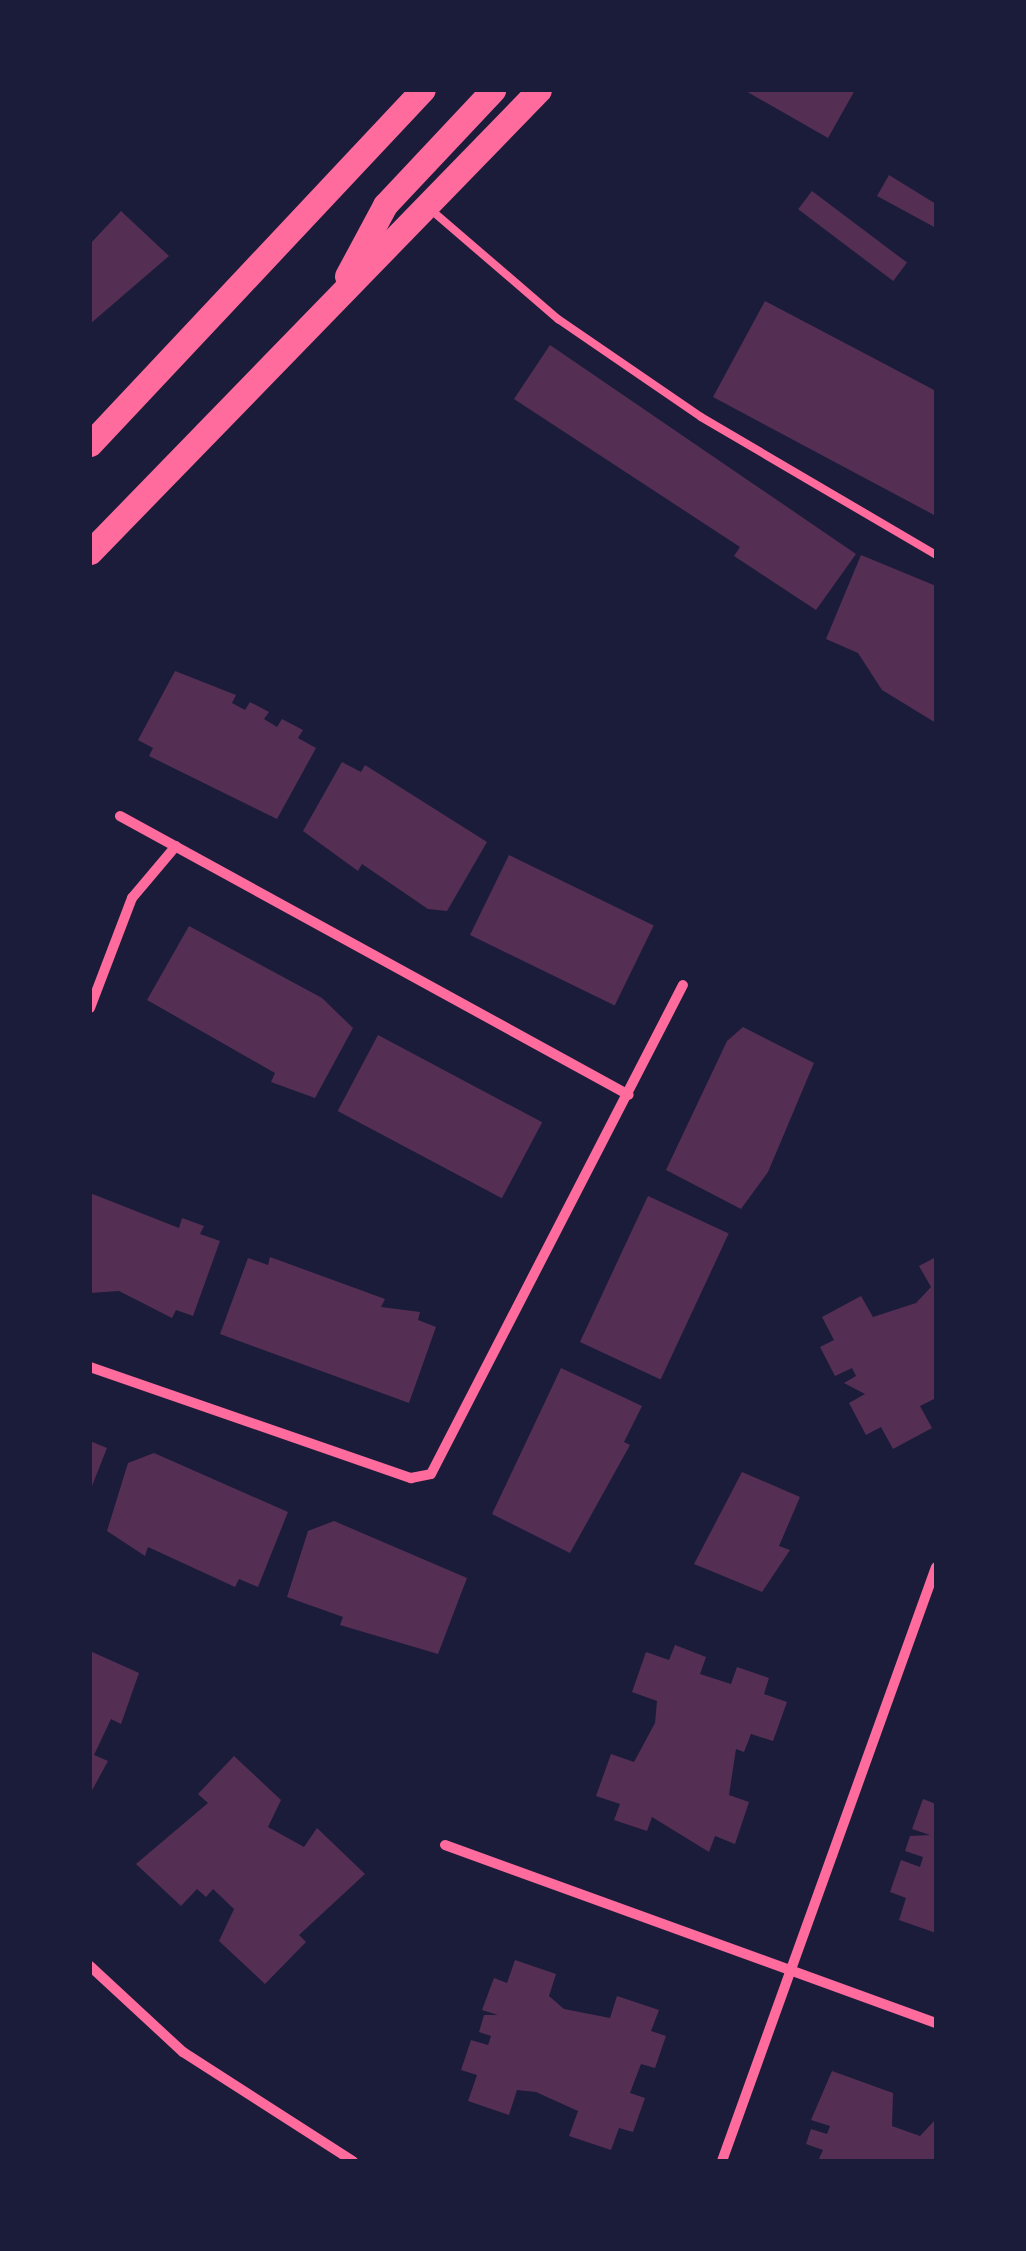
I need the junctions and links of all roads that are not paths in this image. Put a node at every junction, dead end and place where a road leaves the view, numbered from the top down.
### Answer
1 (423, 90) edge
2 (493, 90) edge
3 (539, 90) edge
4 (427, 206) junction
5 (333, 303) junction
6 (90, 444) edge
7 (90, 552) edge
8 (936, 555) edge
9 (120, 816) dead end
10 (176, 846) junction
11 (684, 985) dead end
12 (90, 1008) edge
13 (629, 1095) junction
14 (90, 1367) edge
15 (936, 1567) edge
16 (445, 1845) dead end
17 (90, 1966) edge
18 (789, 1969) junction
19 (936, 2023) edge
20 (353, 2161) edge
21 (722, 2161) edge

1 - 6 main road
2 - 5 main road
3 - 4 main road
4 - 5 main road
4 - 8 lane
5 - 7 main road
9 - 10 street
10 - 12 street
10 - 13 street
11 - 13 street
13 - 14 street
15 - 18 street
16 - 18 street
17 - 20 street
18 - 19 street
18 - 21 street

